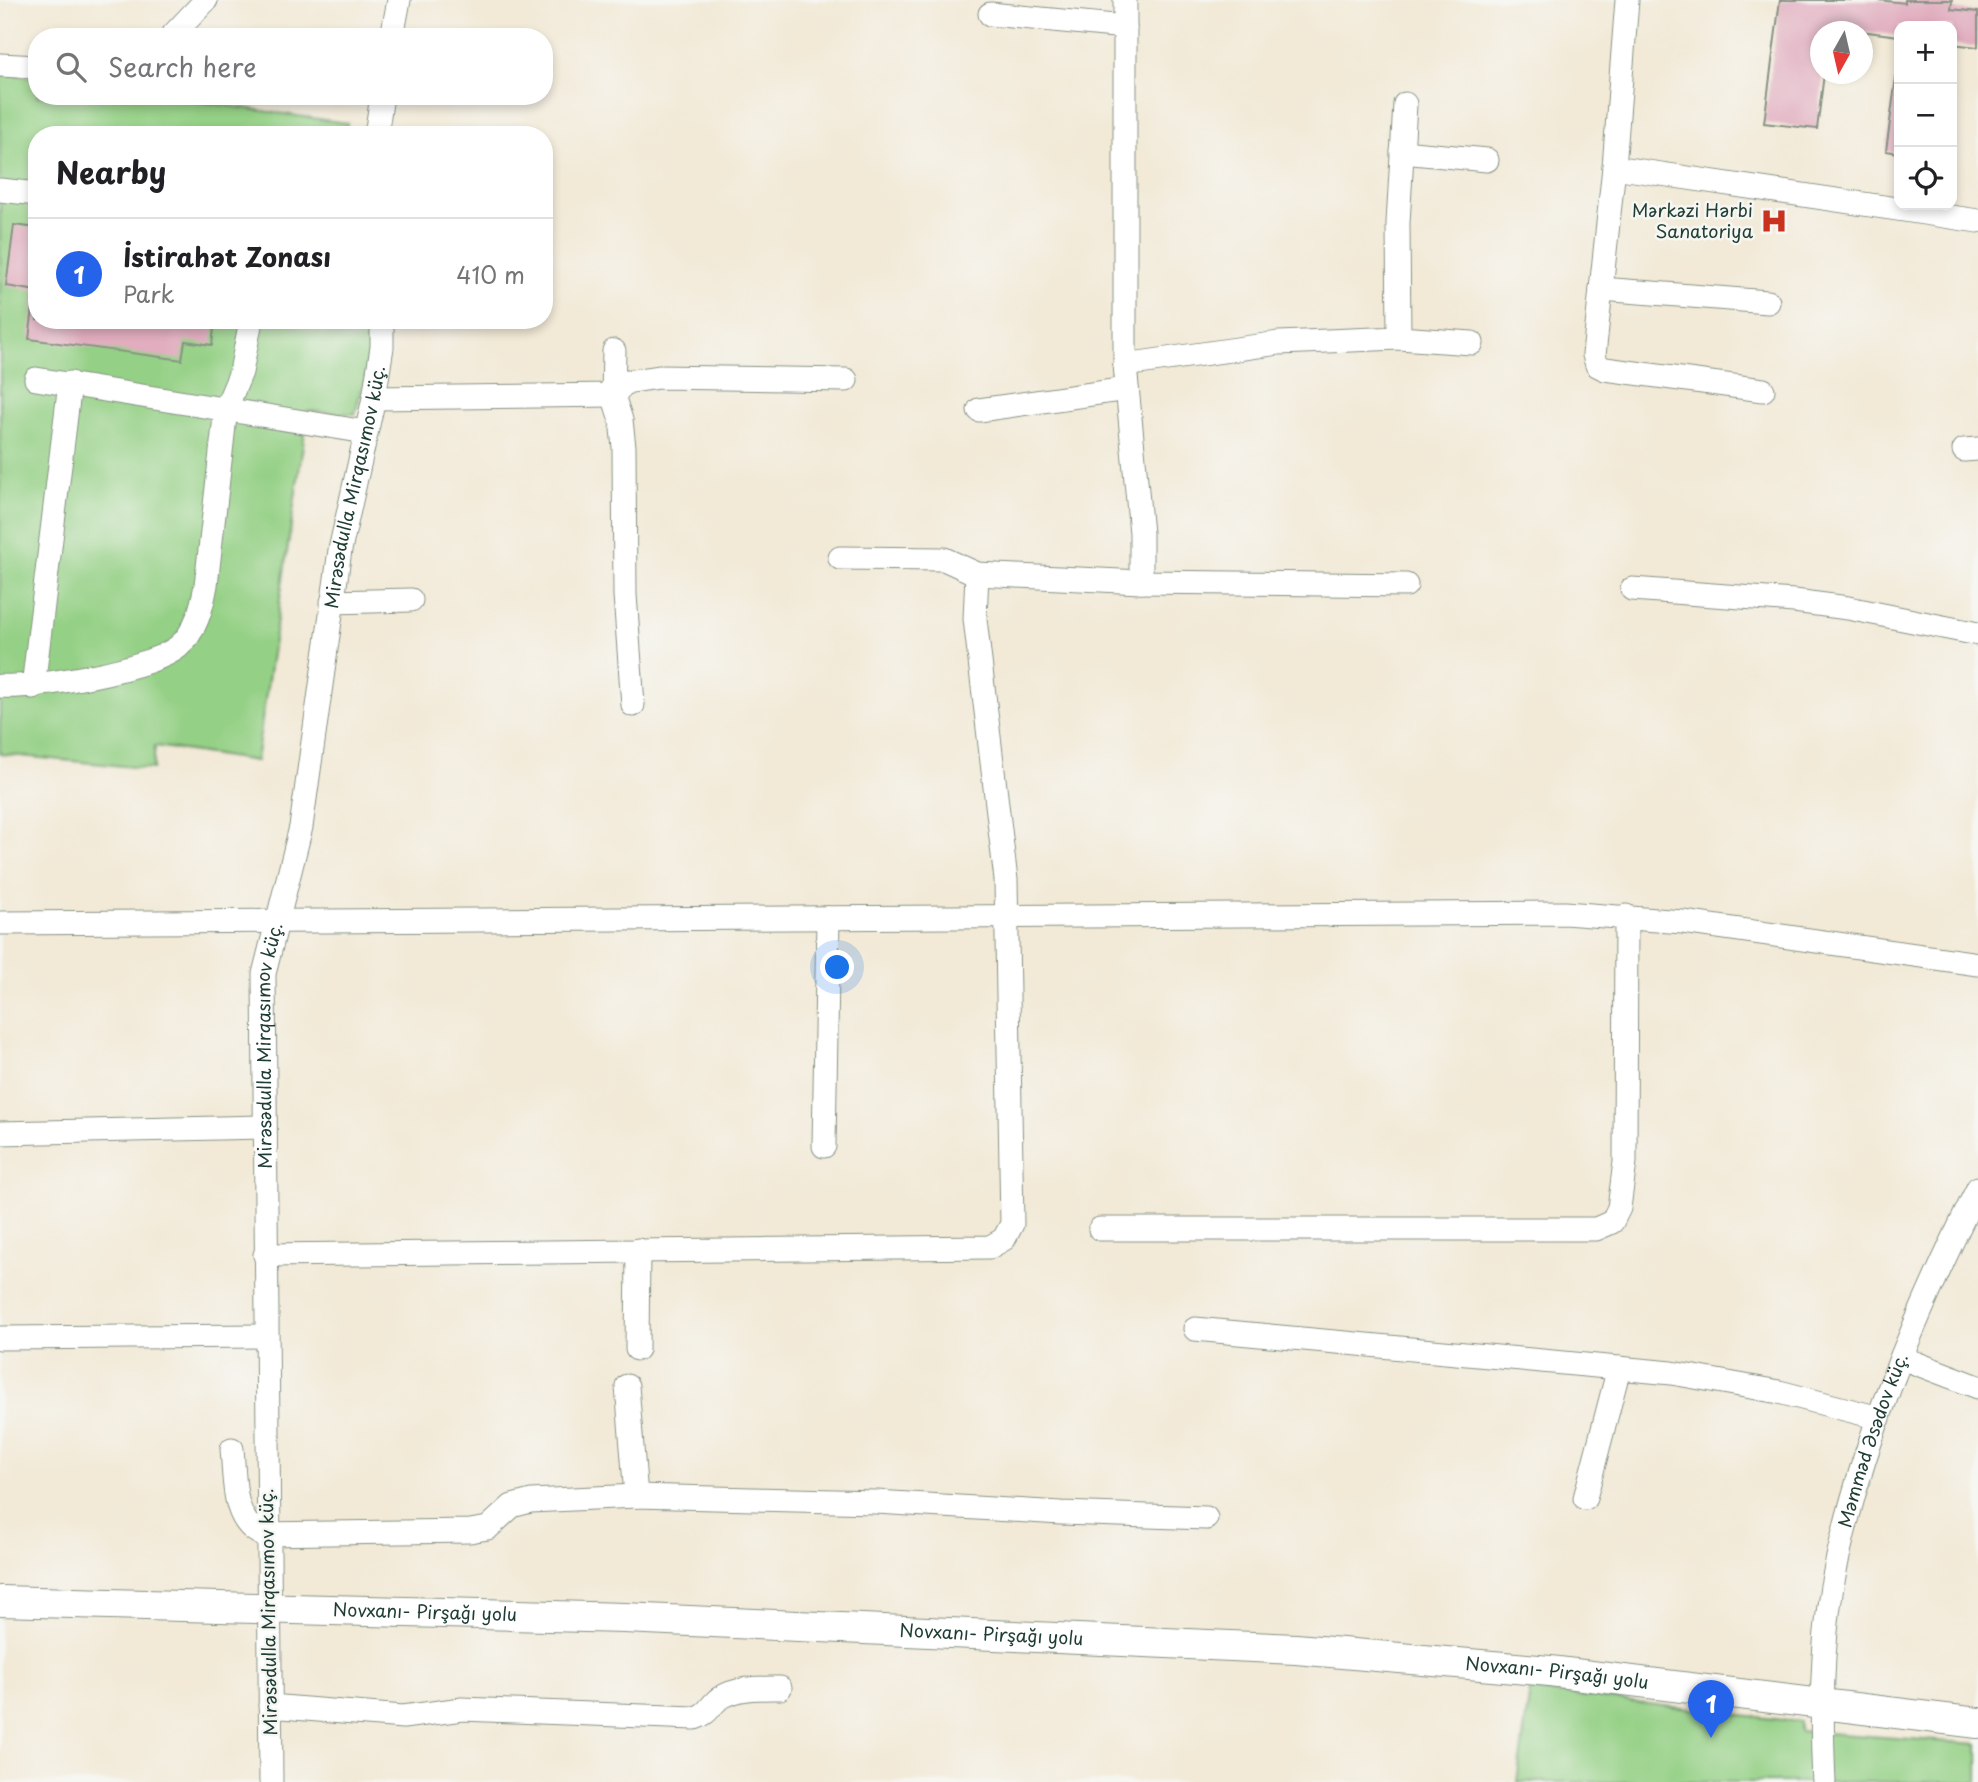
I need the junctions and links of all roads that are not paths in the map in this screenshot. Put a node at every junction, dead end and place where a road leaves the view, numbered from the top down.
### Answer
1 (206, 0) edge
2 (399, 0) edge
3 (1125, 0) edge
4 (1627, 0) edge
5 (990, 14) dead end
6 (1125, 27) junction
7 (180, 28) edge
8 (394, 28) edge
9 (0, 65) edge
10 (28, 67) edge
11 (1405, 104) dead end
12 (381, 105) edge
13 (377, 126) edge
14 (1402, 152) junction
15 (1487, 160) dead end
16 (1614, 167) junction
17 (0, 190) edge
18 (28, 193) edge
19 (1978, 220) edge
20 (1601, 289) junction
21 (1768, 302) dead end
22 (249, 329) edge
23 (382, 329) edge
24 (1399, 338) junction
25 (1472, 343) dead end
26 (614, 351) dead end
27 (1125, 365) junction
28 (36, 379) dead end
29 (846, 380) dead end
30 (70, 383) junction
31 (1127, 389) junction
32 (1763, 390) dead end
33 (612, 395) junction
34 (374, 398) junction
35 (226, 408) junction
36 (979, 410) dead end
37 (366, 432) junction
38 (839, 558) dead end
39 (977, 574) junction
40 (1141, 582) junction
41 (1406, 585) dead end
42 (1632, 589) dead end
43 (411, 600) dead end
44 (332, 602) junction
45 (1978, 635) edge
46 (0, 686) edge
47 (33, 687) junction
48 (633, 705) dead end
49 (1007, 916) junction
50 (1626, 916) junction
51 (828, 918) junction
52 (278, 922) junction
53 (0, 923) edge
54 (1978, 964) edge
55 (263, 1127) junction
56 (0, 1133) edge
57 (824, 1146) dead end
58 (1978, 1188) edge
59 (1100, 1228) dead end
60 (638, 1250) junction
61 (265, 1255) junction
62 (1195, 1329) dead end
63 (266, 1336) junction
64 (0, 1338) edge
65 (637, 1349) dead end
66 (1902, 1357) junction
67 (1619, 1368) junction
68 (627, 1386) dead end
69 (1978, 1387) edge
70 (1879, 1418) junction
71 (232, 1449) dead end
72 (636, 1496) junction
73 (1585, 1498) dead end
74 (1206, 1517) dead end
75 (268, 1534) junction
76 (0, 1601) edge
77 (269, 1607) junction
78 (780, 1688) dead end
79 (270, 1706) junction
80 (1820, 1706) junction
81 (1978, 1723) edge
82 (271, 1782) edge
83 (1824, 1782) edge

1 - 7 street
2 - 8 street
3 - 6 street
4 - 16 street
5 - 6 street
6 - 27 street
9 - 10 street
11 - 14 street
12 - 13 street
14 - 15 street
14 - 24 street
16 - 19 street
16 - 20 street
17 - 18 street
20 - 21 street
20 - 32 street
22 - 35 street
23 - 34 street, Mirəsədulla Mirqasımov küç.
24 - 25 street
24 - 27 street
26 - 33 street
27 - 31 street
28 - 30 street
29 - 33 street
30 - 35 street
30 - 47 street
31 - 36 street
31 - 40 street
33 - 34 street
33 - 48 street
34 - 37 street, Mirəsədulla Mirqasımov küç.
35 - 37 street
35 - 47 street
37 - 44 street, Mirəsədulla Mirqasımov küç.
38 - 39 street
39 - 40 street
39 - 49 street
40 - 41 street
42 - 45 street
43 - 44 street
44 - 52 street, Mirəsədulla Mirqasımov küç.
46 - 47 street
49 - 50 street
49 - 51 street
49 - 60 street
50 - 54 street
50 - 59 street
51 - 52 street
51 - 57 street
52 - 53 street
52 - 55 street, Mirəsədulla Mirqasımov küç.
55 - 56 street
55 - 61 street, Mirəsədulla Mirqasımov küç.
58 - 66 street, Məmməd Əsədov küç.
60 - 61 street
60 - 65 street
61 - 63 street, Mirəsədulla Mirqasımov küç.
62 - 67 street
63 - 64 street
63 - 75 street, Mirəsədulla Mirqasımov küç.
66 - 69 street
66 - 70 street, Məmməd Əsədov küç.
67 - 70 street
67 - 73 street
68 - 72 street
70 - 80 street, Məmməd Əsədov küç.
71 - 75 street
72 - 74 street
72 - 75 street
75 - 77 street, Mirəsədulla Mirqasımov küç.
76 - 77 main road, Novxanı- Pirşağı yolu
77 - 79 street, Mirəsədulla Mirqasımov küç.
77 - 80 main road, Novxanı- Pirşağı yolu
78 - 79 street
79 - 82 street, Mirəsədulla Mirqasımov küç.
80 - 81 main road, Novxanı- Pirşağı yolu
80 - 83 street, Məmməd Əsədov küç.

